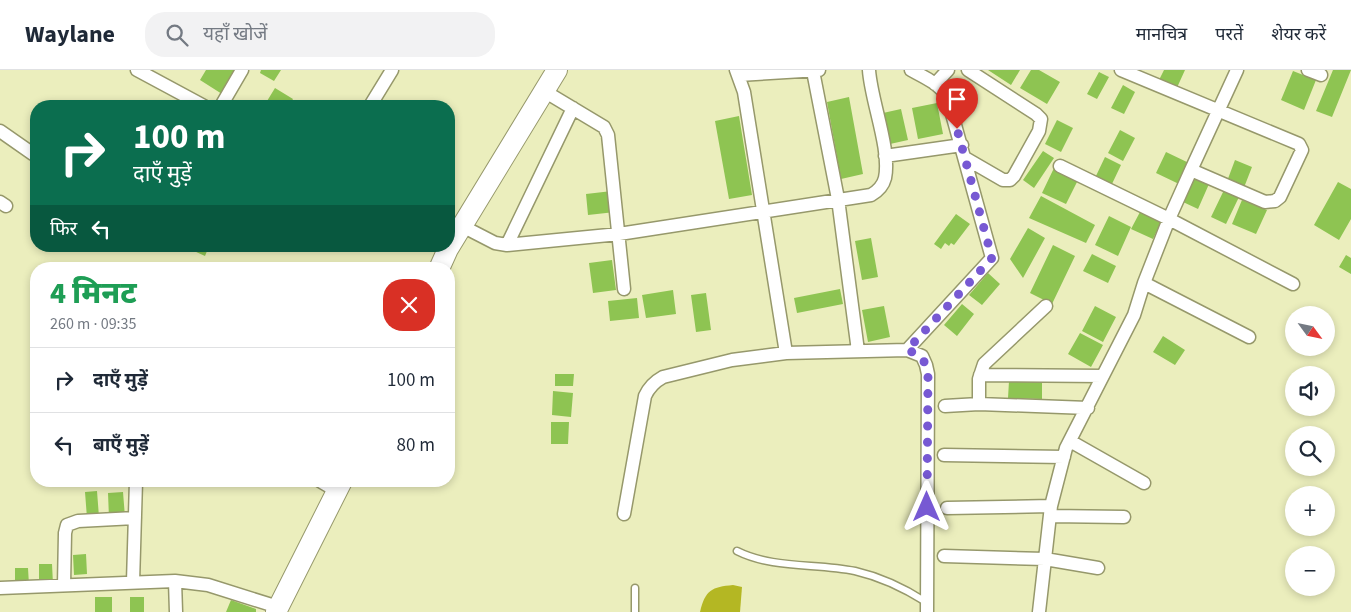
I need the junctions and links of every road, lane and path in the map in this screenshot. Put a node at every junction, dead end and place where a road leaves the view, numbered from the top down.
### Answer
1 (137, 70) edge
2 (242, 70) edge
3 (392, 70) edge
4 (557, 70) edge
5 (869, 70) edge
6 (911, 70) edge
7 (948, 70) edge
8 (968, 70) edge
9 (1121, 70) edge
10 (1237, 70) edge
11 (1308, 70) edge
12 (816, 71) edge
13 (737, 72) edge
14 (1321, 75) dead end
15 (935, 84) junction
16 (551, 95) junction
17 (193, 100) edge
18 (224, 100) edge
19 (374, 100) edge
20 (573, 108) junction
21 (1217, 111) junction
22 (0, 131) edge
23 (962, 145) junction
24 (30, 152) edge
25 (886, 156) junction
26 (966, 158) junction
27 (1060, 166) dead end
28 (1191, 170) junction
29 (838, 199) junction
30 (764, 211) junction
31 (1169, 219) junction
32 (462, 226) junction
33 (619, 234) junction
34 (455, 235) edge
35 (507, 245) junction
36 (1144, 283) junction
37 (1293, 284) dead end
38 (624, 289) dead end
39 (1046, 306) dead end
40 (1249, 337) dead end
41 (907, 350) junction
42 (858, 351) junction
43 (786, 353) junction
44 (980, 375) junction
45 (1103, 376) junction
46 (980, 404) junction
47 (945, 406) dead end
48 (1088, 408) junction
49 (1070, 441) junction
50 (944, 455) dead end
51 (1064, 457) junction
52 (1144, 483) dead end
53 (136, 487) edge
54 (332, 487) edge
55 (947, 508) dead end
56 (1051, 511) junction
57 (624, 514) dead end
58 (1124, 517) dead end
59 (135, 518) junction
60 (737, 551) dead end
61 (944, 556) dead end
62 (1044, 559) junction
63 (1098, 568) dead end
64 (175, 580) junction
65 (133, 582) junction
66 (64, 585) junction
67 (0, 588) edge
68 (635, 588) dead end
69 (926, 607) edge
70 (277, 610) edge
71 (176, 612) edge
72 (634, 612) edge
73 (1039, 612) edge

1 - 17 street
2 - 18 street
3 - 19 street
4 - 16 main road
5 - 25 street
6 - 15 street
7 - 15 street
8 - 26 street
9 - 21 street
10 - 21 street
11 - 14 street
12 - 13 street
12 - 29 street
13 - 30 street
15 - 23 street
16 - 20 street
16 - 32 main road
20 - 33 street
20 - 35 street
21 - 28 street
21 - 28 street
22 - 24 street
23 - 25 street
23 - 26 street
25 - 29 street
26 - 41 street
27 - 31 street
28 - 31 street
29 - 30 street
29 - 42 street
30 - 33 street
30 - 43 street
31 - 36 street
31 - 37 street
32 - 34 main road
32 - 35 street
33 - 35 street
33 - 38 street
36 - 40 street
36 - 45 street
39 - 44 street
41 - 42 street
41 - 69 street
42 - 43 street
43 - 57 street
44 - 45 street
44 - 46 street
45 - 48 street
46 - 47 street
46 - 48 street
48 - 49 street
49 - 51 street
49 - 52 street
50 - 51 street
51 - 56 street
53 - 59 street
54 - 70 main road
55 - 56 street
56 - 58 street
56 - 62 street
59 - 65 street
59 - 66 street
60 - 69 lane
61 - 62 street
62 - 63 street
62 - 73 street
64 - 65 street
64 - 70 street
64 - 71 street
65 - 66 street
66 - 67 street
68 - 72 lane

